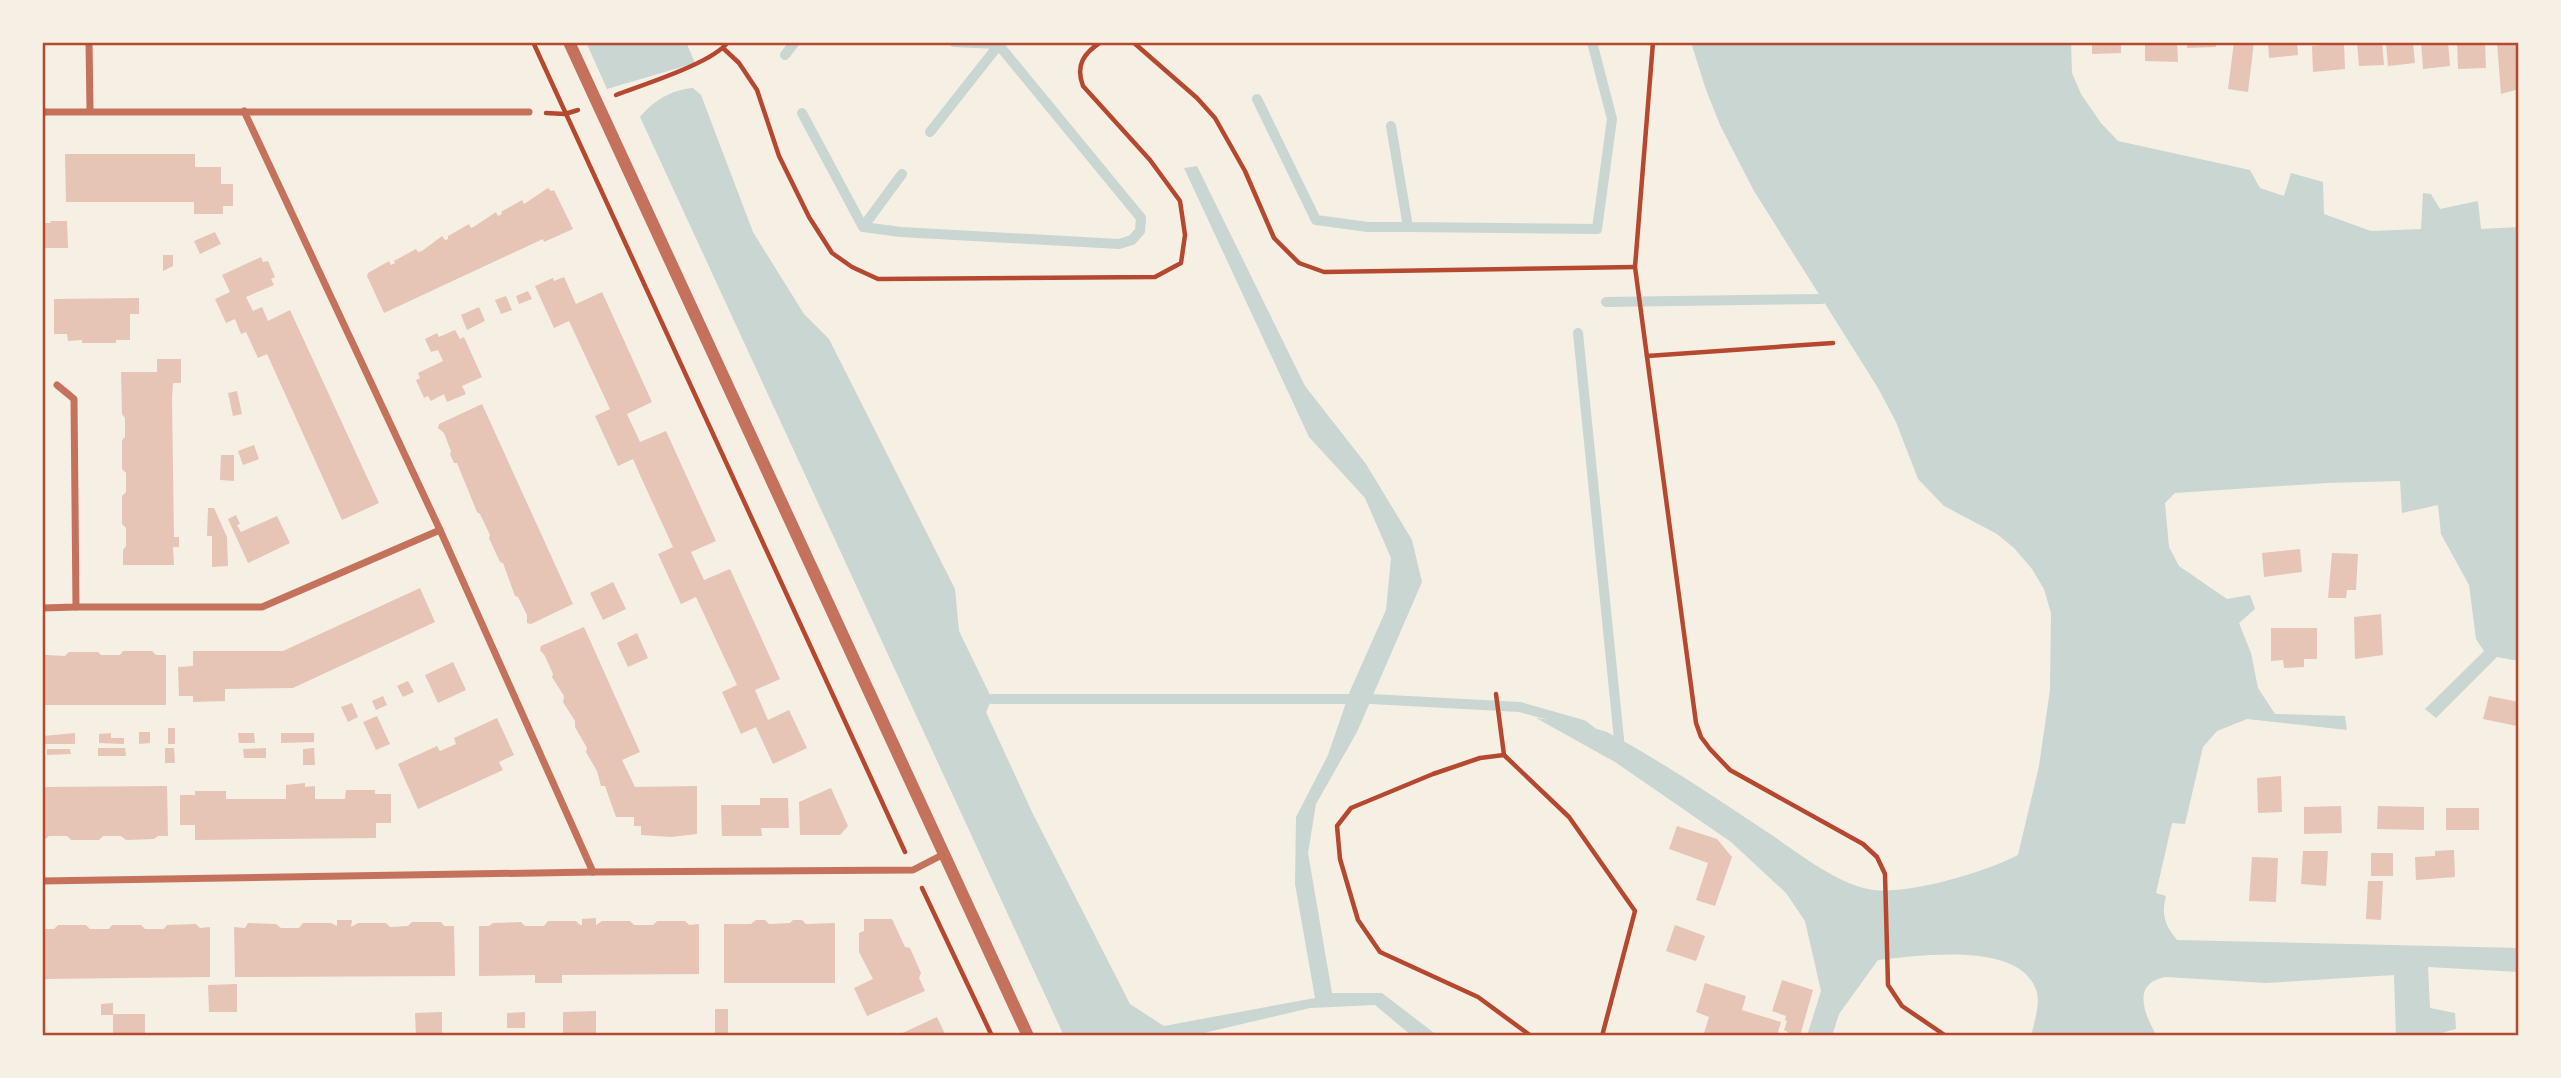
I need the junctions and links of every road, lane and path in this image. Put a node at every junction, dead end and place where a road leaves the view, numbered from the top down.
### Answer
1 (89, 42) edge
2 (533, 42) edge
3 (569, 42) edge
4 (728, 42) edge
5 (1101, 42) edge
6 (1133, 42) edge
7 (1653, 42) edge
8 (723, 48) junction
9 (613, 97) dead end
10 (90, 110) junction
11 (244, 111) junction
12 (42, 112) edge
13 (529, 112) dead end
14 (1635, 267) junction
15 (1833, 343) dead end
16 (1647, 356) junction
17 (57, 385) dead end
18 (440, 530) junction
19 (76, 607) junction
20 (42, 608) edge
21 (1496, 694) dead end
22 (1504, 755) junction
23 (945, 854) junction
24 (913, 870) junction
25 (593, 872) junction
26 (42, 881) edge
27 (992, 1036) edge
28 (1028, 1036) edge
29 (1531, 1036) edge
30 (1601, 1036) edge
31 (1946, 1036) edge

1 - 10 street
2 - 24 path
3 - 23 street
4 - 8 path
5 - 8 path
6 - 14 path
7 - 14 path
8 - 9 path
10 - 11 street
10 - 12 street
11 - 13 street
11 - 18 street
14 - 16 path
15 - 16 path
16 - 31 path
17 - 19 street
18 - 19 street
18 - 25 street
19 - 20 street
21 - 22 path
22 - 29 path
22 - 30 path
23 - 24 street
23 - 28 street
24 - 25 street
24 - 27 path
25 - 26 street

